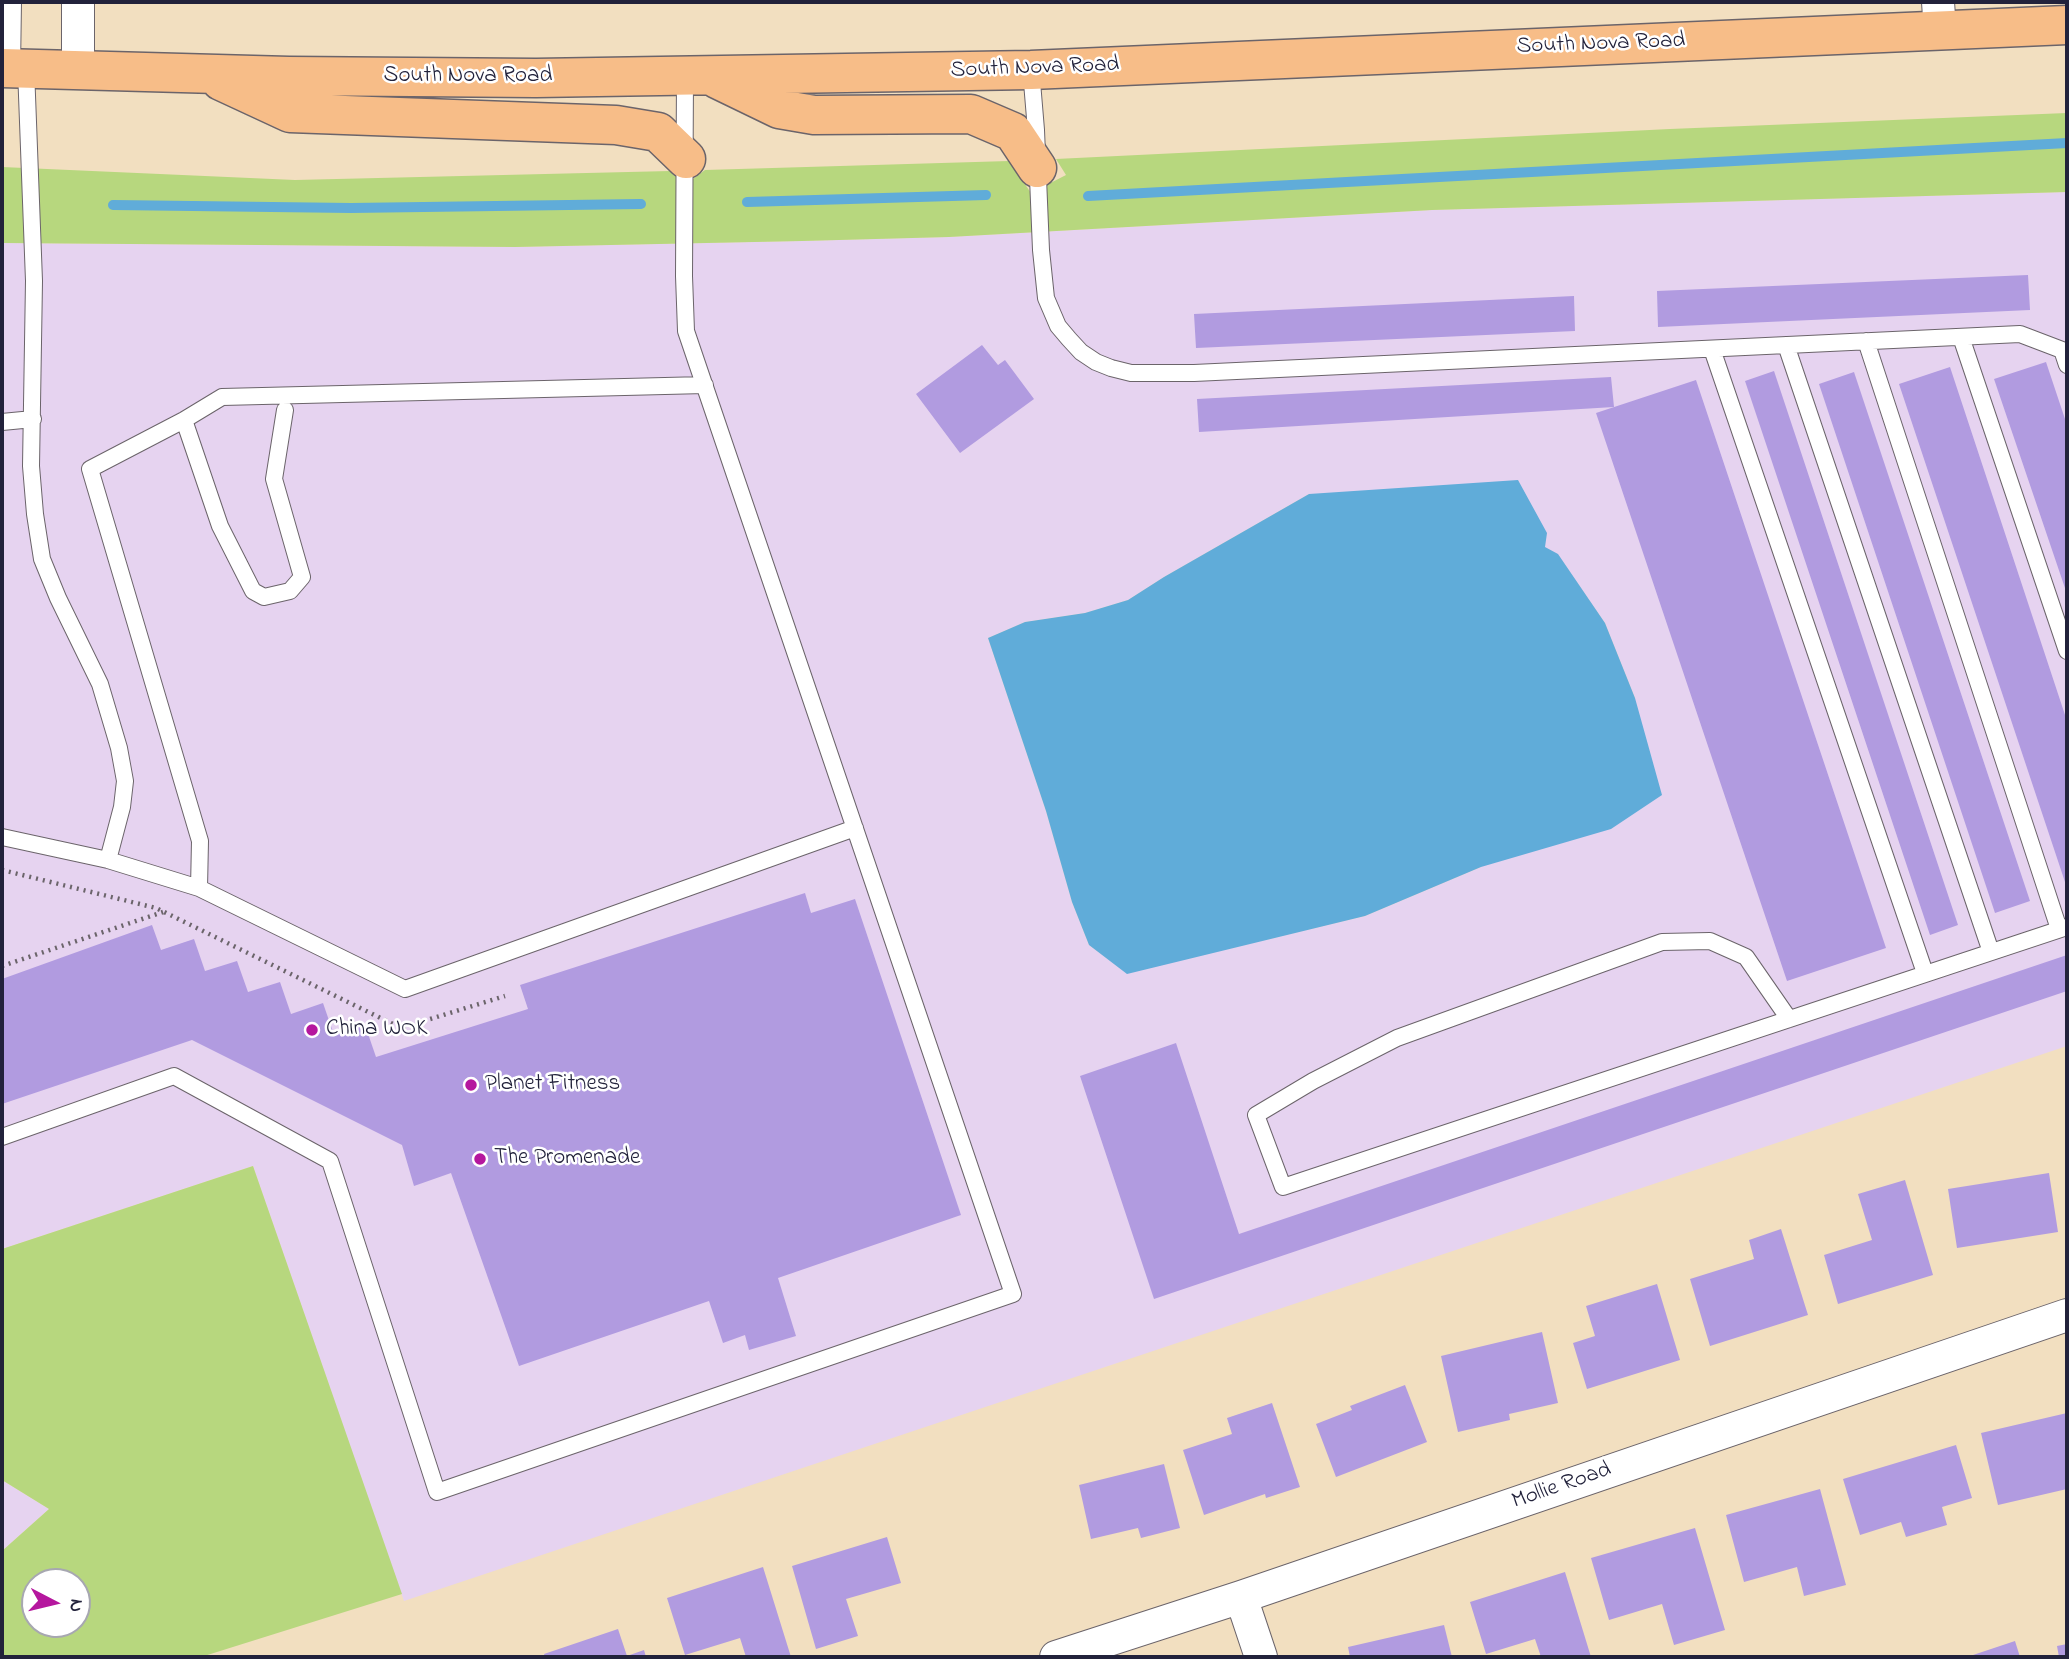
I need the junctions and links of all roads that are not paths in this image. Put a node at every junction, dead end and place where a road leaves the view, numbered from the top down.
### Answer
1 (5, 2) edge
2 (78, 2) edge
3 (1939, 16) edge
4 (2052, 17) edge
5 (10, 69) edge
6 (1031, 70) junction
7 (78, 71) junction
8 (207, 74) junction
9 (697, 75) junction
10 (686, 159) junction
11 (1037, 168) junction
12 (1961, 337) junction
13 (1866, 341) junction
14 (1786, 345) junction
15 (1712, 349) junction
16 (2067, 365) edge
17 (705, 385) junction
18 (285, 410) dead end
19 (33, 419) junction
20 (184, 420) junction
21 (2, 422) edge
22 (2067, 651) edge
23 (855, 828) junction
24 (2, 837) edge
25 (108, 860) junction
26 (199, 888) junction
27 (2063, 928) edge
28 (1991, 952) junction
29 (1925, 974) junction
30 (1789, 1019) junction
31 (2, 1137) edge
32 (2067, 1315) edge
33 (1241, 1597) junction
34 (1056, 1657) edge
35 (1261, 1657) edge

1 - 5 street
2 - 7 street
3 - 4 main road, South Nova Road
3 - 6 main road, South Nova Road
5 - 7 main road, South Nova Road
5 - 19 lane
6 - 9 main road, South Nova Road
6 - 11 lane
7 - 8 main road, South Nova Road
8 - 9 main road, South Nova Road
8 - 10 main road
9 - 10 lane
9 - 11 main road
10 - 17 lane
11 - 15 lane
12 - 13 lane
12 - 16 lane
12 - 22 lane
13 - 14 lane
13 - 27 lane
14 - 15 lane
14 - 28 lane
15 - 29 lane
17 - 20 lane
17 - 23 lane
18 - 20 lane
19 - 21 lane
19 - 25 lane
20 - 26 lane
23 - 26 lane
23 - 31 lane
24 - 25 lane
25 - 26 lane
27 - 28 lane
28 - 29 lane
29 - 30 lane
30 - 30 lane
32 - 33 street, Mollie Road
33 - 34 street, Mollie Road
33 - 35 street

